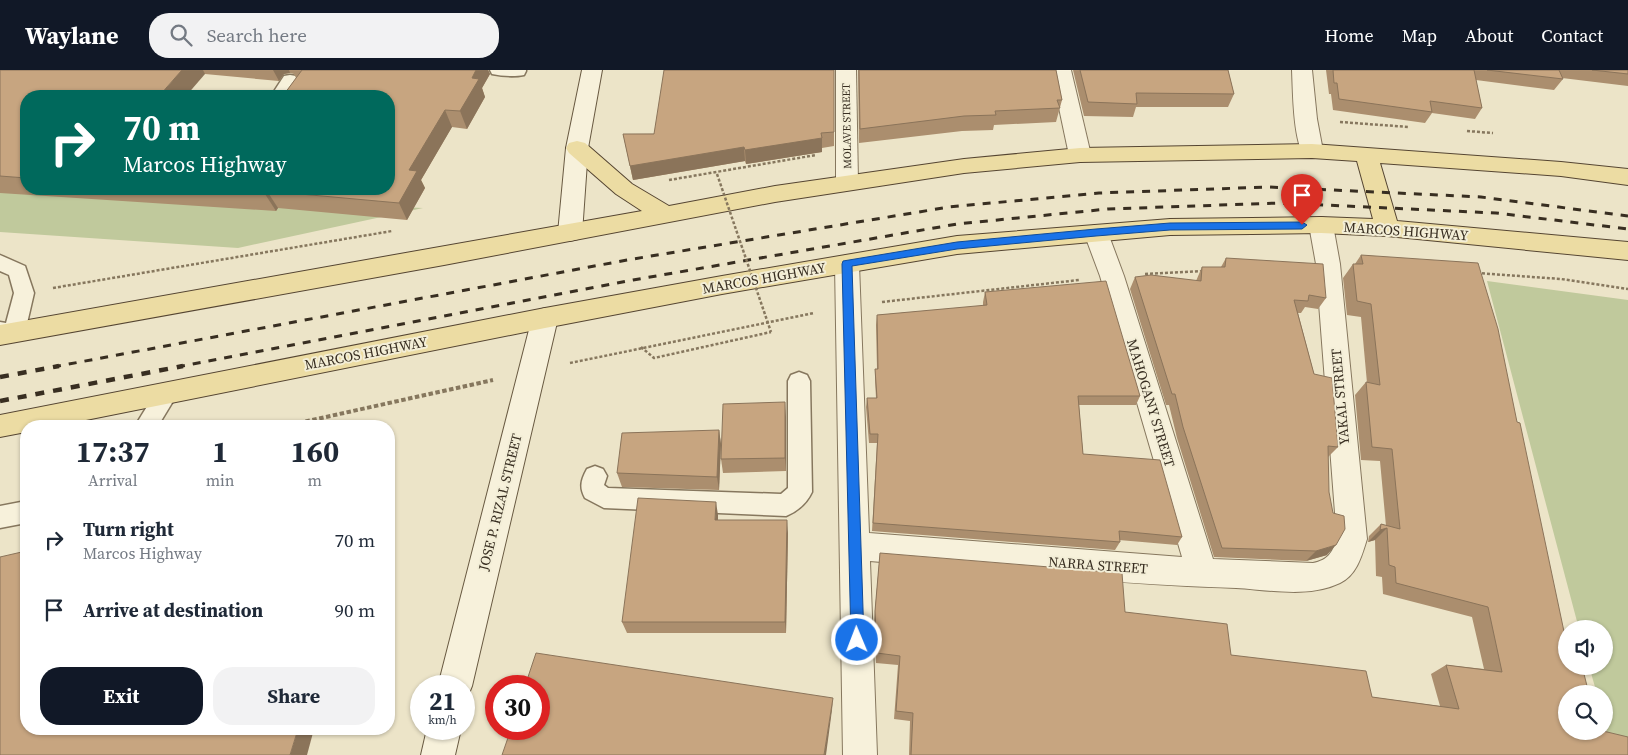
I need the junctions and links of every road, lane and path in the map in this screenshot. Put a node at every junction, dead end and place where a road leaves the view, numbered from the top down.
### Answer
1 (498, 70) edge
2 (592, 70) edge
3 (846, 70) edge
4 (1061, 70) edge
5 (1302, 70) edge
6 (518, 71) dead end
7 (290, 80) dead end
8 (283, 90) edge
9 (577, 148) junction
10 (1312, 151) junction
11 (1366, 154) junction
12 (1080, 155) junction
13 (812, 156) edge
14 (717, 172) junction
15 (1628, 177) edge
16 (669, 180) edge
17 (848, 182) junction
18 (665, 214) junction
19 (1321, 225) junction
20 (1387, 228) junction
21 (1096, 233) junction
22 (570, 234) junction
23 (1628, 251) edge
24 (0, 262) edge
25 (847, 264) junction
26 (1210, 271) edge
27 (1474, 273) edge
28 (1112, 276) junction
29 (1628, 289) edge
30 (849, 306) junction
31 (545, 318) junction
32 (5, 332) edge
33 (641, 347) junction
34 (532, 372) junction
35 (799, 381) dead end
36 (167, 393) junction
37 (30, 420) edge
38 (150, 420) edge
39 (312, 420) edge
40 (20, 422) edge
41 (0, 426) edge
42 (595, 476) dead end
43 (20, 513) edge
44 (0, 517) edge
45 (855, 546) junction
46 (1339, 567) joint
47 (1202, 573) junction
48 (458, 675) edge
49 (441, 740) edge
50 (438, 755) edge
51 (860, 755) edge

1 - 6 lane
2 - 9 street
3 - 17 street, MOLAVE STREET
4 - 12 street
5 - 10 street
7 - 8 lane
9 - 18 main road
9 - 22 street
10 - 11 main road
10 - 12 main road
11 - 15 main road
11 - 20 main road
12 - 17 main road
13 - 14 path
14 - 16 path
14 - 33 path, bridge
17 - 18 main road
18 - 22 main road
19 - 20 main road, MARCOS HIGHWAY
19 - 21 main road, MARCOS HIGHWAY
19 - 46 street, YAKAL STREET
20 - 23 main road, MARCOS HIGHWAY
21 - 25 main road, MARCOS HIGHWAY
21 - 28 street, MAHOGANY STREET
22 - 32 main road
24 - 32 lane
25 - 30 street
25 - 31 main road, MARCOS HIGHWAY
26 - 28 path
27 - 29 path
28 - 30 path
28 - 47 street, MAHOGANY STREET
30 - 33 path
30 - 45 street
31 - 34 street, JOSE P. RIZAL STREET
31 - 36 main road, MARCOS HIGHWAY
33 - 34 path
34 - 39 path
34 - 48 street, JOSE P. RIZAL STREET
35 - 42 lane
36 - 37 main road, MARCOS HIGHWAY
36 - 38 lane
40 - 41 main road, MARCOS HIGHWAY
43 - 44 lane
45 - 47 street, NARRA STREET
45 - 51 street
46 - 47 street, NARRA STREET
49 - 50 street

